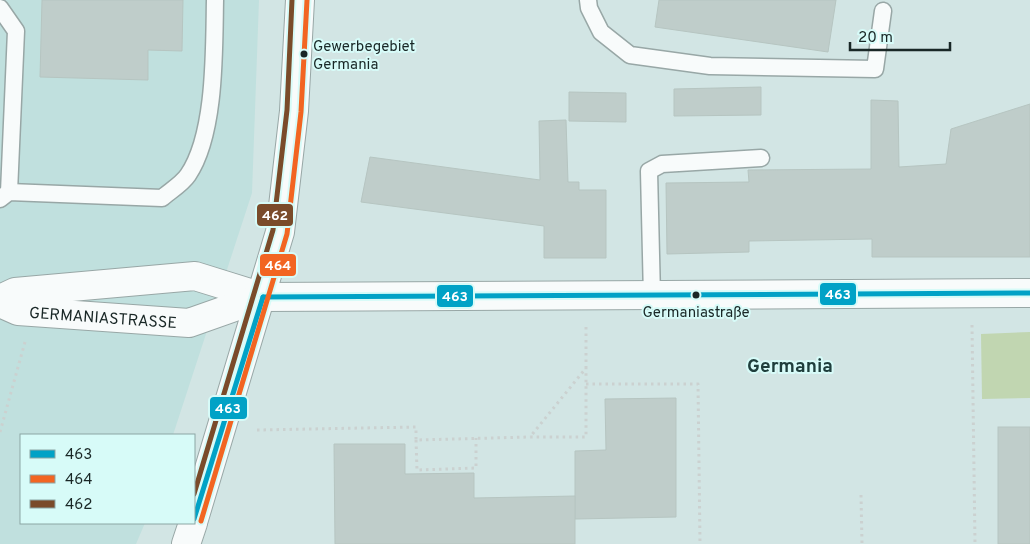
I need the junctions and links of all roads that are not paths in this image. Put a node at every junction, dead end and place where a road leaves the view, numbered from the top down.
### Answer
1 (215, 0) edge
2 (300, 0) edge
3 (588, 0) edge
4 (0, 8) edge
5 (883, 11) dead end
6 (760, 158) dead end
7 (5, 196) edge
8 (1030, 293) edge
9 (262, 297) junction
10 (652, 297) junction
11 (0, 301) edge
12 (195, 515) edge
13 (192, 524) edge
14 (186, 544) edge

1 - 7 lane
2 - 9 street
3 - 5 lane
4 - 7 lane
6 - 10 lane
8 - 10 street, GERMANIASTRASSE
9 - 10 street, GERMANIASTRASSE
9 - 11 street, GERMANIASTRASSE
9 - 11 street, GERMANIASTRASSE
9 - 12 street
13 - 14 street

